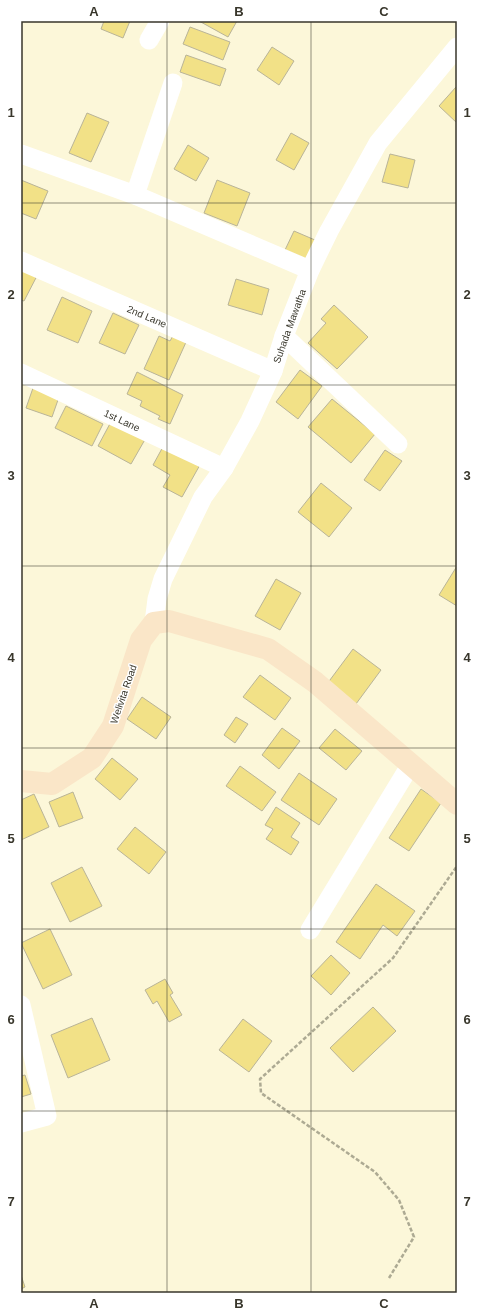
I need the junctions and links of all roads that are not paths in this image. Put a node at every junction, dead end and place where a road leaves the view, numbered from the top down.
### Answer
1 (160, 21) edge
2 (150, 40) dead end
3 (457, 47) edge
4 (173, 83) dead end
5 (21, 154) edge
6 (135, 195) junction
7 (21, 261) edge
8 (310, 270) junction
9 (284, 336) junction
10 (273, 371) junction
11 (21, 373) edge
12 (398, 444) dead end
13 (224, 468) junction
14 (154, 623) junction
15 (411, 764) junction
16 (21, 781) edge
17 (457, 804) edge
18 (310, 930) dead end
19 (21, 1005) edge
20 (21, 1123) edge

1 - 2 street
3 - 8 street, Suhada Mawatha
4 - 6 street
5 - 6 street
6 - 8 street
7 - 10 street, 2nd Lane
8 - 9 street, Suhada Mawatha
9 - 10 street, Suhada Mawatha
9 - 12 street
10 - 13 street, Suhada Mawatha
11 - 13 street, 1st Lane
13 - 14 street, Suhada Mawatha
14 - 15 street
14 - 16 street, Welivita Road
15 - 17 street
15 - 18 street
19 - 20 street

